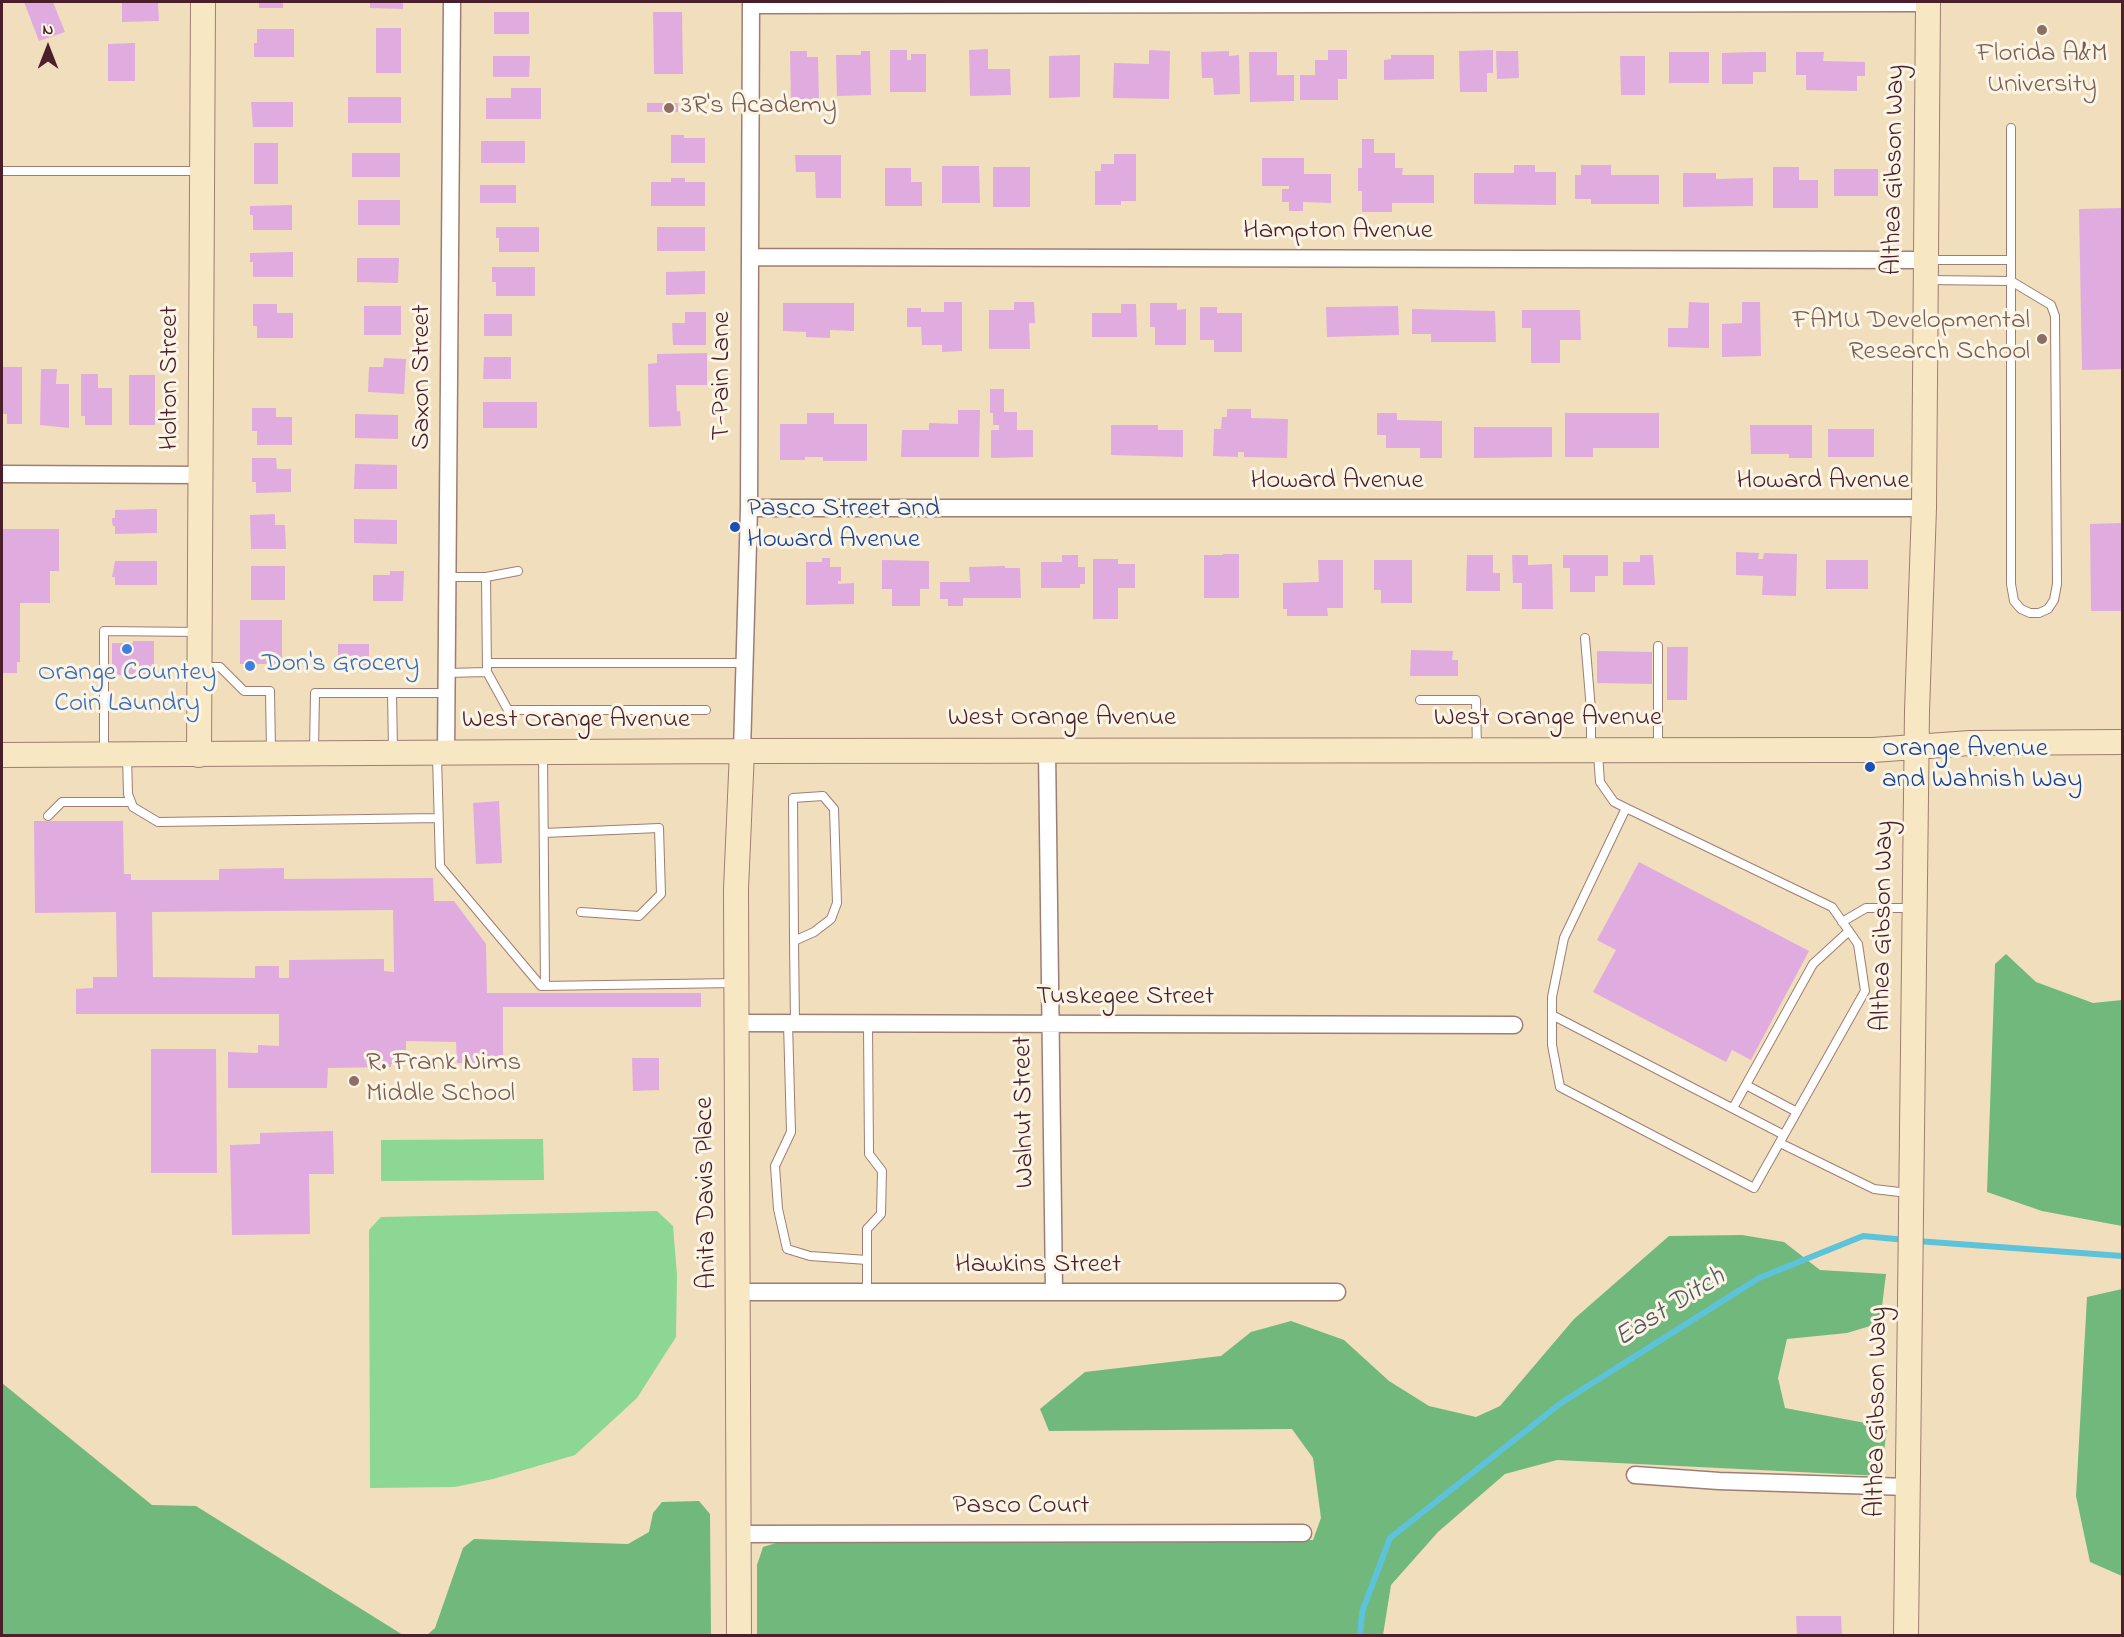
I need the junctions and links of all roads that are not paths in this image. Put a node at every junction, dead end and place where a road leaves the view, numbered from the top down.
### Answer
1 (203, 2) edge
2 (452, 2) edge
3 (1928, 2) edge
4 (751, 3) edge
5 (2011, 129) dead end
6 (2, 171) edge
7 (201, 171) junction
8 (750, 257) junction
9 (2011, 260) junction
10 (1925, 270) junction
11 (2011, 281) junction
12 (2, 474) edge
13 (202, 475) junction
14 (749, 508) junction
15 (1924, 508) junction
16 (518, 571) dead end
17 (448, 577) junction
18 (486, 577) junction
19 (200, 632) junction
20 (1585, 638) dead end
21 (1658, 646) dead end
22 (746, 663) junction
23 (200, 667) junction
24 (486, 668) junction
25 (447, 673) junction
26 (392, 693) junction
27 (447, 693) junction
28 (1420, 700) dead end
29 (706, 710) dead end
30 (2122, 742) edge
31 (1917, 747) junction
32 (1047, 750) junction
33 (1477, 750) junction
34 (1594, 750) junction
35 (1658, 750) junction
36 (742, 751) junction
37 (543, 752) junction
38 (441, 753) junction
39 (200, 754) junction
40 (271, 754) junction
41 (314, 754) junction
42 (393, 754) junction
43 (2, 755) edge
44 (116, 755) junction
45 (130, 802) junction
46 (1626, 808) junction
47 (48, 816) dead end
48 (438, 818) junction
49 (544, 833) junction
50 (1915, 908) junction
51 (581, 912) dead end
52 (1842, 922) junction
53 (1849, 931) junction
54 (794, 941) junction
55 (735, 983) junction
56 (545, 986) junction
57 (1552, 1015) junction
58 (736, 1023) junction
59 (792, 1023) junction
60 (868, 1024) junction
61 (1050, 1024) junction
62 (1514, 1025) dead end
63 (1746, 1085) junction
64 (1732, 1108) junction
65 (1797, 1112) junction
66 (1782, 1139) junction
67 (1911, 1193) junction
68 (867, 1260) junction
69 (1337, 1292) dead end
70 (739, 1293) junction
71 (867, 1293) junction
72 (1054, 1293) junction
73 (1635, 1474) dead end
74 (1908, 1487) junction
75 (1303, 1533) dead end
76 (739, 1534) junction
77 (739, 1635) edge
78 (1906, 1635) edge

1 - 7 street, Holton Street
2 - 17 street, Saxon Street
3 - 4 street
3 - 10 street, Althea Gibson Way
4 - 8 street, T-Pain Lane
5 - 9 lane
6 - 7 lane
7 - 13 street, Holton Street
8 - 10 street, Hampton Avenue
8 - 14 street, T-Pain Lane
9 - 10 lane
9 - 11 lane
10 - 11 lane
10 - 15 street, Althea Gibson Way
11 - 11 lane
12 - 13 street
13 - 19 street, Holton Street
14 - 15 street, Howard Avenue
14 - 22 street, T-Pain Lane
15 - 31 street, Althea Gibson Way
16 - 18 lane
17 - 18 lane
17 - 25 street, Saxon Street
18 - 24 lane
19 - 23 street, Holton Street
19 - 44 lane
20 - 34 lane
21 - 35 lane
22 - 24 lane
22 - 36 street, T-Pain Lane
23 - 39 street, Holton Street
23 - 40 lane
24 - 25 lane
24 - 29 lane
25 - 27 street, Saxon Street
26 - 27 lane
26 - 41 lane
26 - 42 lane
27 - 38 street, Saxon Street
28 - 33 lane
30 - 31 street, West Orange Avenue
31 - 35 street, West Orange Avenue
31 - 50 street, Althea Gibson Way
32 - 33 street, West Orange Avenue
32 - 36 street, West Orange Avenue
32 - 61 street, Walnut Street
33 - 34 street, West Orange Avenue
34 - 35 street, West Orange Avenue
34 - 46 lane
36 - 37 street, West Orange Avenue
36 - 55 street, Anita Davis Place
37 - 38 street, West Orange Avenue
37 - 49 lane
38 - 42 street, West Orange Avenue
38 - 48 lane
39 - 40 street, West Orange Avenue
39 - 44 street, West Orange Avenue
40 - 41 street, West Orange Avenue
41 - 42 street, West Orange Avenue
43 - 44 street, West Orange Avenue
44 - 45 lane
45 - 47 lane
45 - 48 lane
46 - 52 lane
46 - 57 lane
48 - 56 lane
49 - 51 lane
49 - 56 lane
50 - 52 lane
50 - 67 street, Althea Gibson Way
52 - 53 lane
53 - 63 lane
53 - 65 lane
54 - 54 lane
54 - 59 lane
55 - 56 lane
55 - 58 street, Anita Davis Place
57 - 64 lane
57 - 66 lane
58 - 59 street, Tuskegee Street
58 - 70 street, Anita Davis Place
59 - 60 street, Tuskegee Street
59 - 68 lane
60 - 61 street, Tuskegee Street
60 - 68 lane
61 - 62 street, Tuskegee Street
61 - 72 street, Walnut Street
63 - 64 lane
63 - 65 lane
64 - 66 lane
65 - 66 lane
66 - 67 lane
67 - 74 street, Althea Gibson Way
68 - 71 lane
69 - 72 street, Hawkins Street
70 - 71 street, Hawkins Street
70 - 76 street, Anita Davis Place
71 - 72 street, Hawkins Street
73 - 74 street
74 - 78 street, Althea Gibson Way
75 - 76 street, Pasco Court
76 - 77 street, Anita Davis Place

